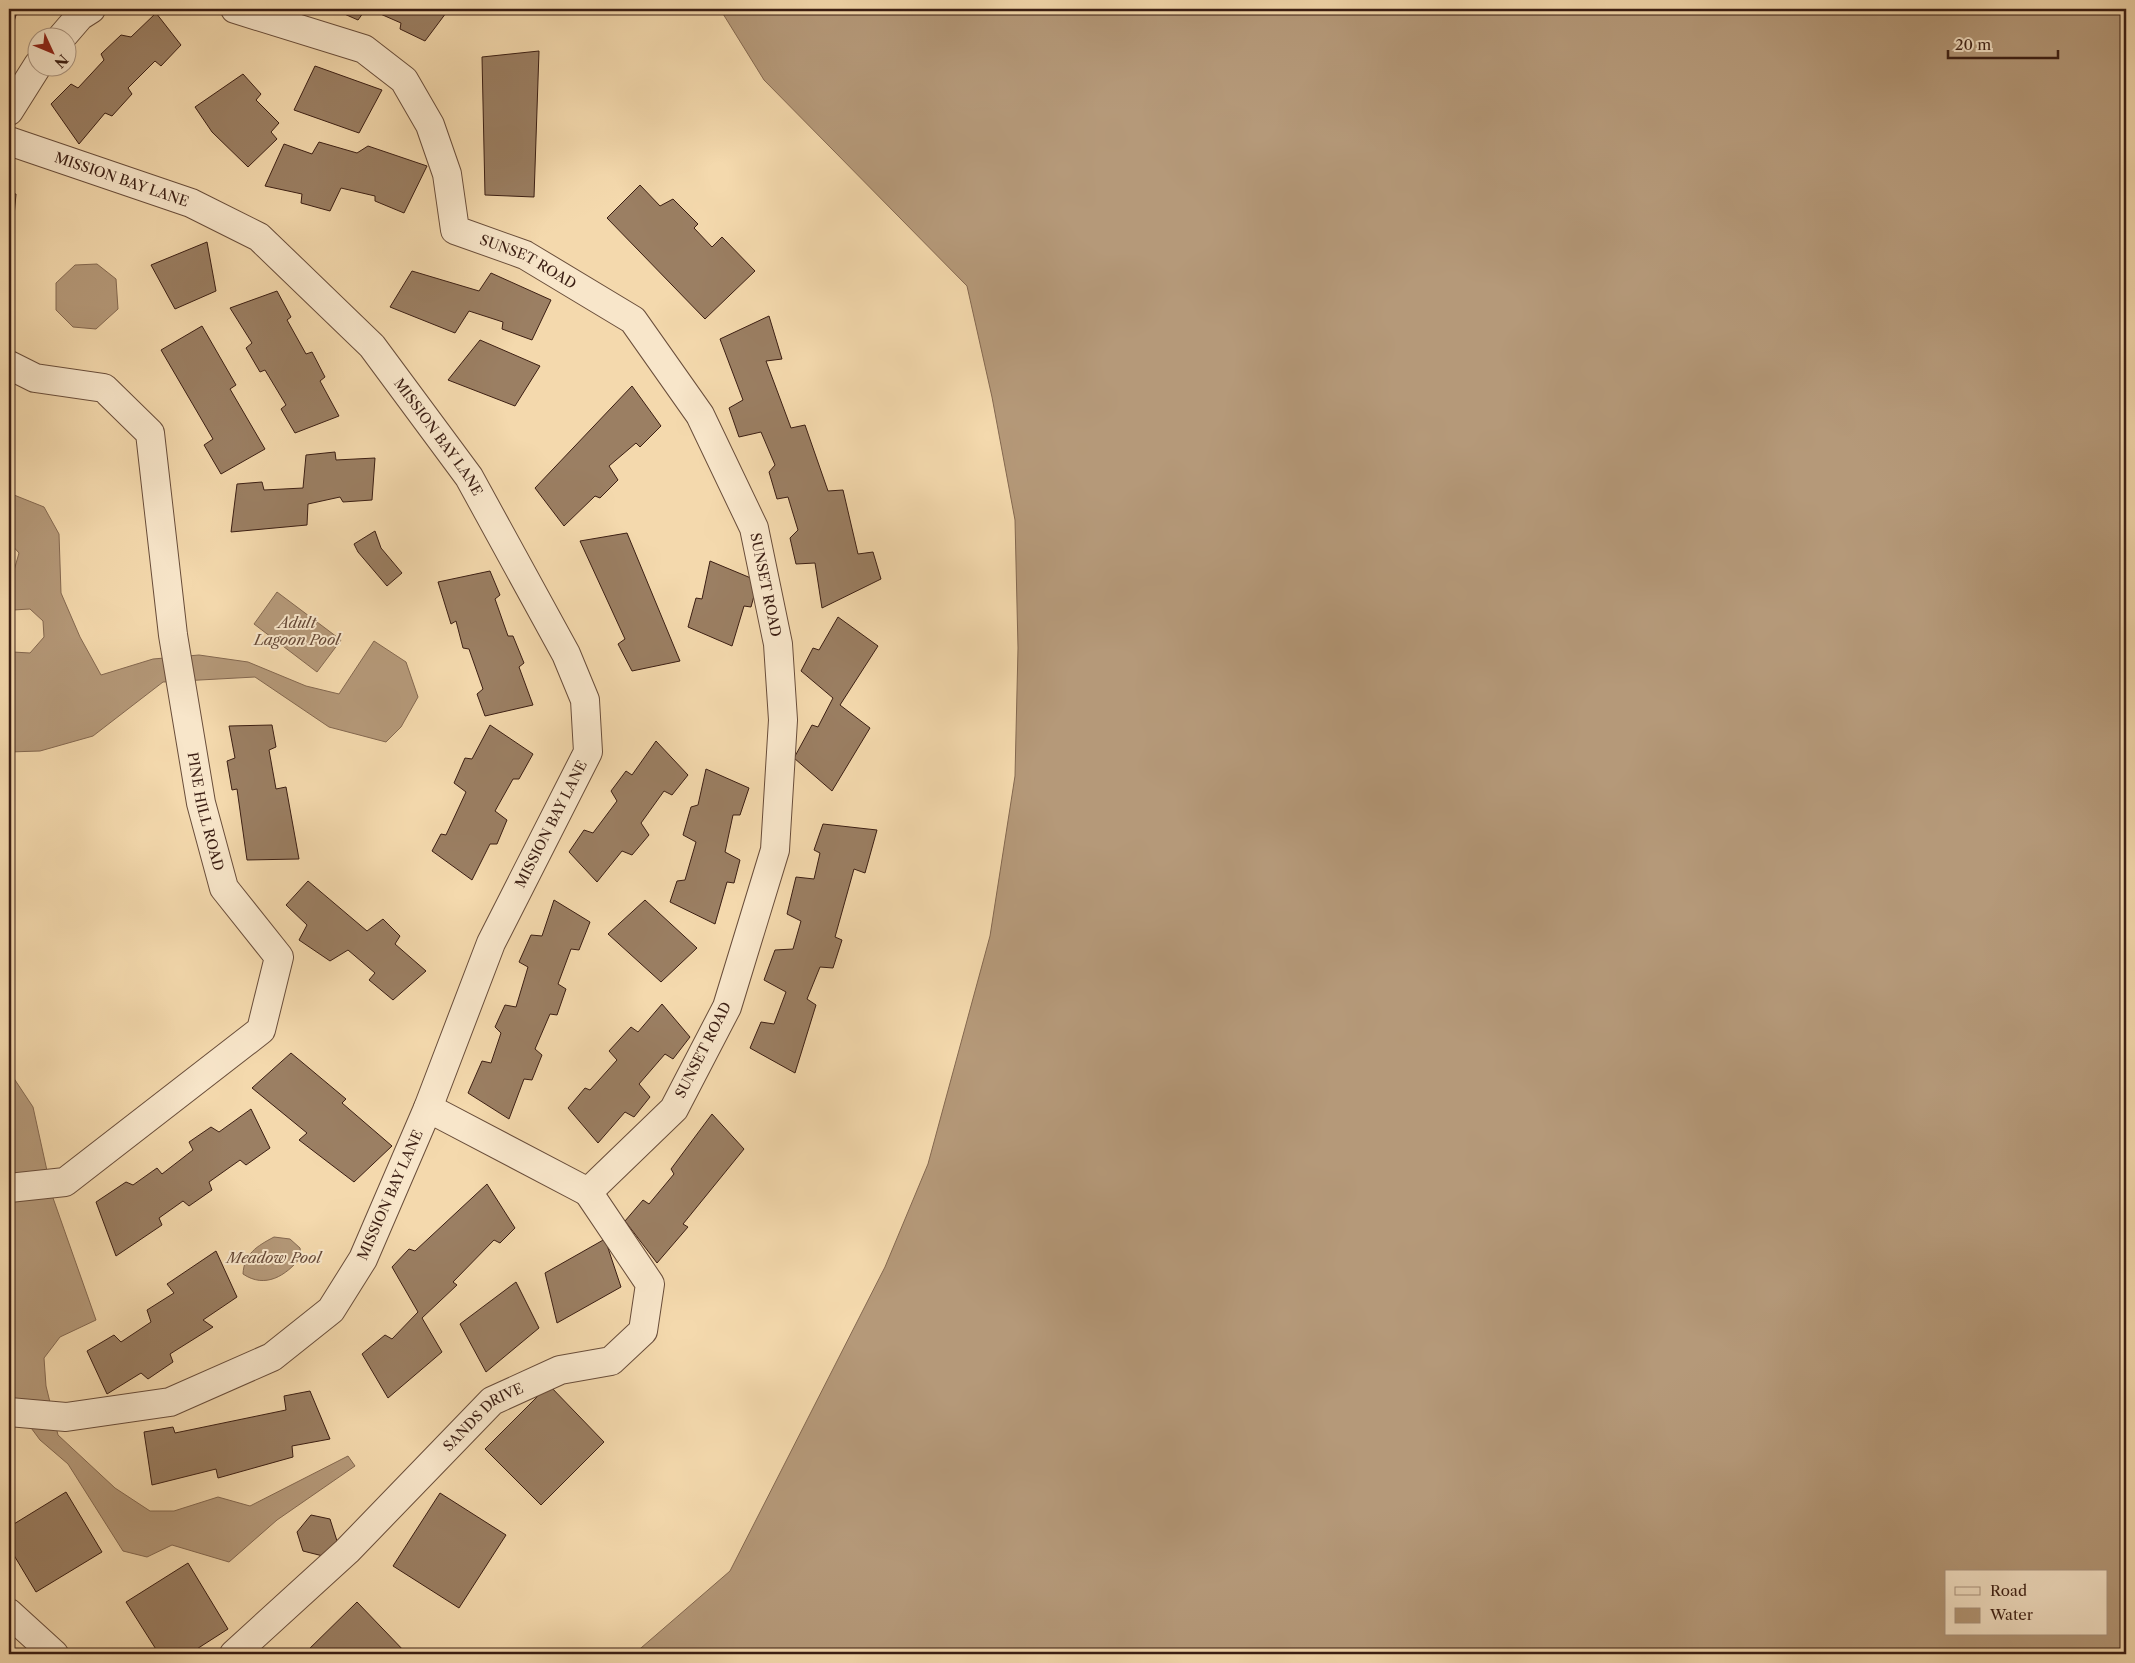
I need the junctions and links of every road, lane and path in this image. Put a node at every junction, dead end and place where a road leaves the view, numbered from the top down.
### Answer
1 (91, 9) edge
2 (235, 9) edge
3 (70, 28) edge
4 (30, 78) edge
5 (9, 111) edge
6 (9, 141) edge
7 (9, 365) edge
8 (428, 1108) junction
9 (9, 1188) edge
10 (588, 1192) junction
11 (9, 1412) edge
12 (9, 1613) edge
13 (54, 1654) edge
14 (234, 1654) edge

1 - 3 street
2 - 10 street, SUNSET ROAD
4 - 5 street
6 - 8 street, MISSION BAY LANE
7 - 9 street, PINE HILL ROAD
8 - 10 street
8 - 11 street, MISSION BAY LANE
10 - 14 street, SANDS DRIVE
12 - 13 street

